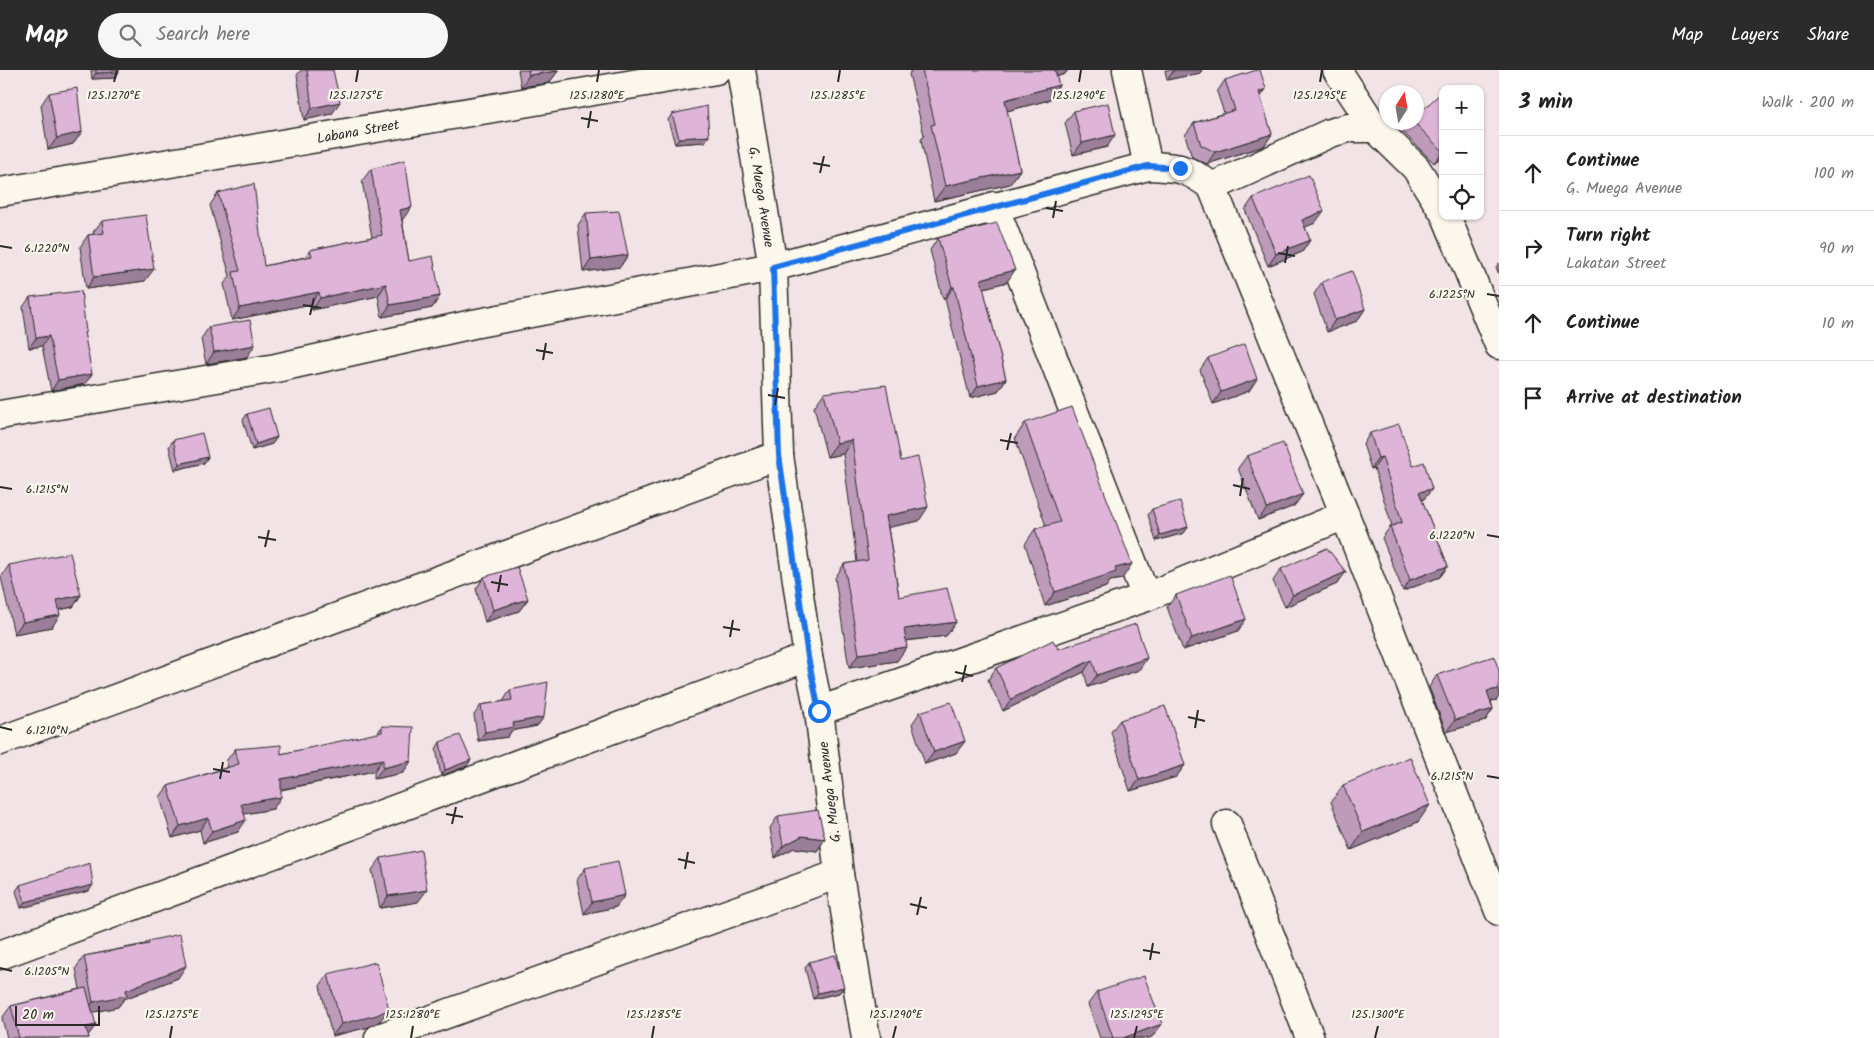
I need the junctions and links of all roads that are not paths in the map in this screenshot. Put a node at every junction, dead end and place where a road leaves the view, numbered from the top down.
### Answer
1 (716, 70) edge
2 (741, 70) edge
3 (1127, 70) edge
4 (1337, 70) edge
5 (1375, 128) junction
6 (1148, 166) junction
7 (1212, 187) junction
8 (0, 192) edge
9 (1439, 205) edge
10 (994, 206) junction
11 (1448, 220) edge
12 (773, 267) junction
13 (1499, 345) edge
14 (0, 415) edge
15 (779, 455) junction
16 (1345, 515) junction
17 (1146, 597) junction
18 (808, 657) junction
19 (819, 711) junction
20 (0, 741) edge
21 (1227, 824) dead end
22 (839, 874) junction
23 (1499, 911) edge
24 (0, 955) edge
25 (378, 1038) edge
26 (866, 1038) edge
27 (1310, 1038) edge

1 - 8 street, Labana Street
2 - 12 street, G. Muega Avenue
3 - 6 street
4 - 5 street
5 - 7 street
5 - 9 street
6 - 7 street
6 - 10 street
7 - 16 street
10 - 12 street
10 - 17 street
11 - 13 street
12 - 14 street
12 - 15 street, G. Muega Avenue
15 - 18 street, G. Muega Avenue
15 - 20 street
16 - 17 street
16 - 23 street
17 - 19 street
18 - 19 street, G. Muega Avenue
18 - 24 street
19 - 22 street, G. Muega Avenue
21 - 27 street
22 - 25 street
22 - 26 street, G. Muega Avenue

